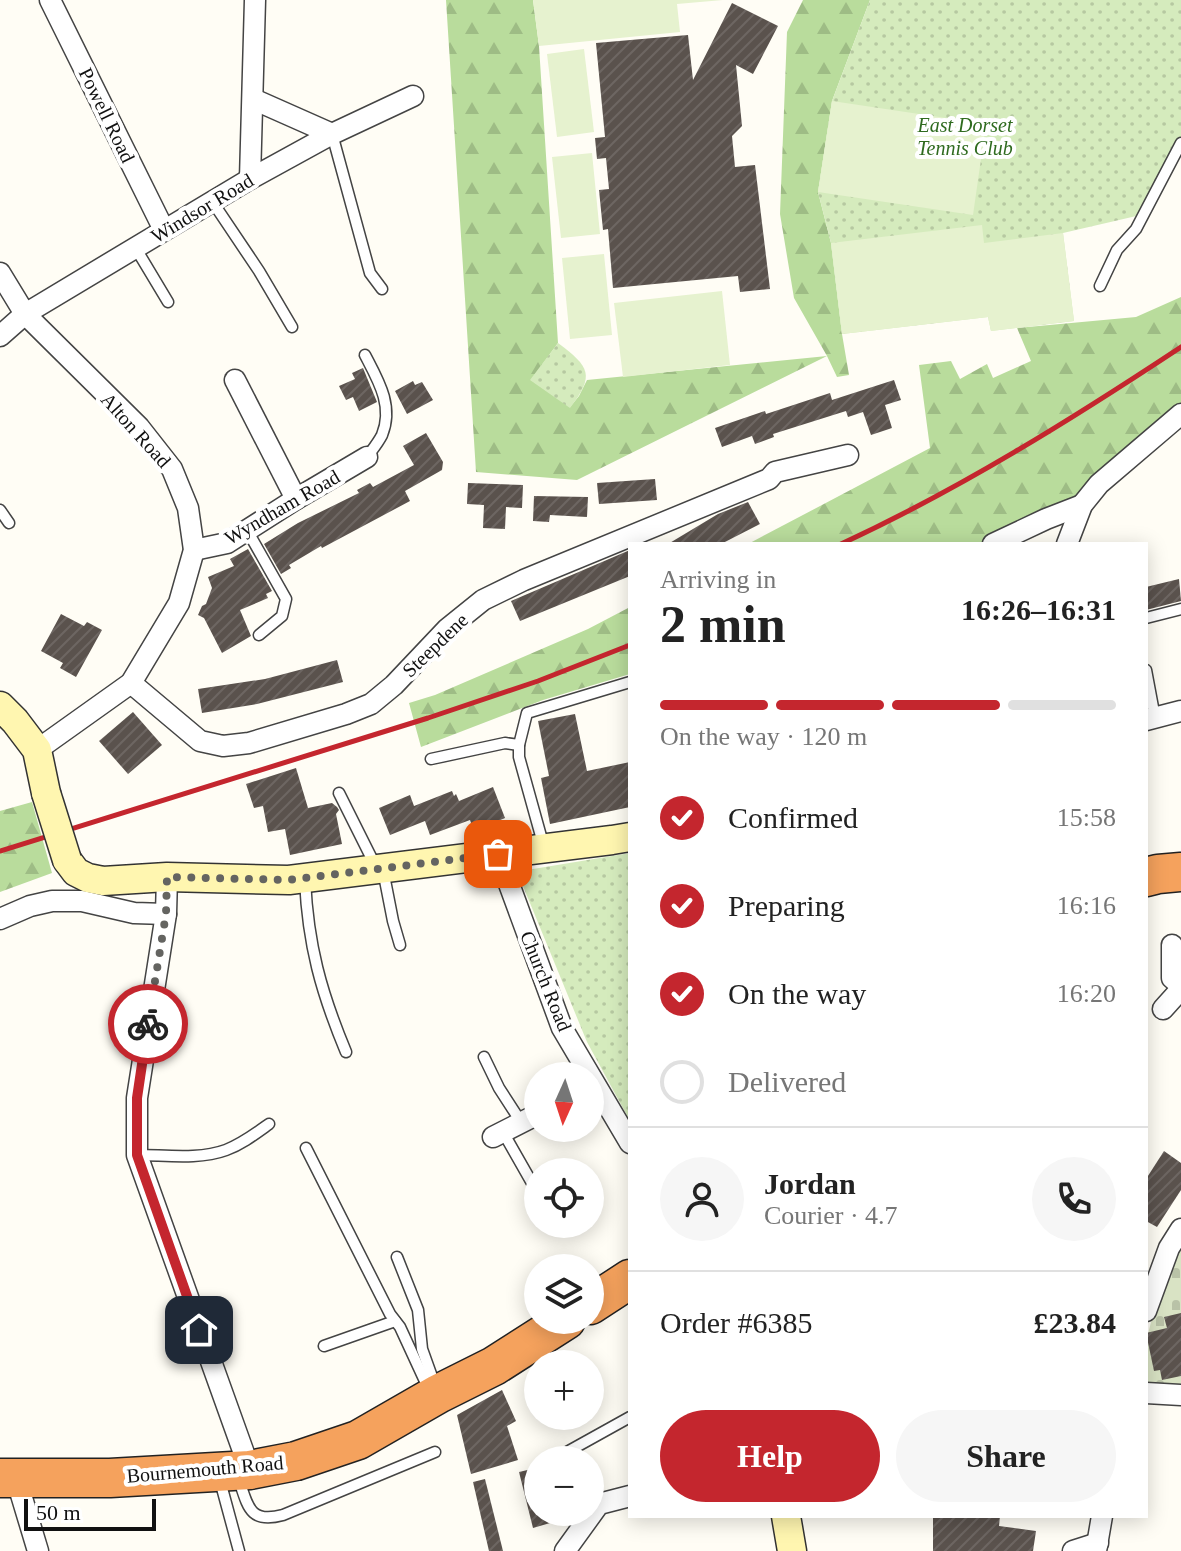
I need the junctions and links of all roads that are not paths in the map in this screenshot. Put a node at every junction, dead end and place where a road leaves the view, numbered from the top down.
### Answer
1 (50, 0) edge
2 (255, 0) edge
3 (413, 96) dead end
4 (253, 99) junction
5 (332, 134) junction
6 (1181, 143) edge
7 (250, 179) junction
8 (212, 201) junction
9 (164, 230) junction
10 (135, 247) junction
11 (0, 273) edge
12 (1100, 286) dead end
13 (382, 289) dead end
14 (168, 302) dead end
15 (25, 314) junction
16 (292, 327) dead end
17 (0, 336) edge
18 (365, 355) dead end
19 (235, 380) dead end
20 (1181, 414) edge
21 (848, 455) dead end
22 (367, 457) joint
23 (296, 499) junction
24 (1082, 505) junction
25 (0, 510) edge
26 (9, 523) dead end
27 (247, 530) junction
28 (997, 542) edge
29 (1068, 542) edge
30 (194, 550) junction
31 (1181, 609) edge
32 (1148, 617) edge
33 (259, 635) dead end
34 (131, 683) junction
35 (628, 683) edge
36 (1148, 694) edge
37 (0, 706) edge
38 (1181, 711) edge
39 (1150, 719) edge
40 (519, 745) junction
41 (37, 750) junction
42 (431, 759) dead end
43 (339, 793) dead end
44 (628, 837) edge
45 (545, 848) junction
46 (498, 854) junction
47 (380, 868) junction
48 (1181, 872) edge
49 (1148, 876) edge
50 (167, 877) junction
51 (305, 878) junction
52 (166, 914) junction
53 (0, 919) edge
54 (400, 945) dead end
55 (1172, 945) dead end
56 (1181, 988) edge
57 (1163, 1009) dead end
58 (346, 1052) dead end
59 (484, 1057) dead end
60 (580, 1062) edge
61 (604, 1103) edge
62 (269, 1124) dead end
63 (514, 1126) edge
64 (628, 1140) edge
65 (306, 1148) dead end
66 (137, 1155) junction
67 (524, 1158) edge
68 (1181, 1229) edge
69 (397, 1257) dead end
70 (628, 1280) edge
71 (604, 1296) edge
72 (1148, 1306) edge
73 (395, 1321) junction
74 (544, 1334) edge
75 (324, 1346) dead end
76 (1148, 1393) edge
77 (1181, 1395) edge
78 (435, 1396) junction
79 (628, 1418) edge
80 (578, 1446) edge
81 (435, 1452) dead end
82 (234, 1470) junction
83 (8, 1478) edge
84 (628, 1497) edge
85 (786, 1518) edge
86 (1102, 1518) edge
87 (1097, 1547) edge
88 (38, 1551) edge
89 (239, 1551) edge
90 (565, 1551) edge
91 (792, 1551) edge
92 (1073, 1551) edge

1 - 9 street, Powell Road
2 - 4 street
3 - 5 street, Windsor Road
4 - 5 street
4 - 7 street
5 - 7 street, Windsor Road
5 - 13 lane
6 - 12 lane
7 - 8 street, Windsor Road
8 - 9 street, Windsor Road
8 - 16 lane
9 - 10 street, Windsor Road
10 - 14 lane
10 - 15 street, Windsor Road
11 - 15 street, Alton Road
15 - 17 street, Windsor Road
15 - 30 street, Alton Road
18 - 22 lane
19 - 23 street
20 - 24 street
21 - 34 street, Steepdene
22 - 23 street, Wyndham Road
23 - 27 street, Wyndham Road
24 - 28 street
24 - 29 street
25 - 26 lane
27 - 30 street, Wyndham Road
27 - 33 lane
30 - 34 street, Alton Road
31 - 32 lane
34 - 41 street, Alton Road
35 - 40 lane
36 - 39 lane
37 - 41 street
38 - 39 street
40 - 42 lane
40 - 45 lane
41 - 50 street, bridge
43 - 47 lane
44 - 45 street
45 - 46 street
46 - 47 street
46 - 60 street, Church Road
47 - 51 street
47 - 54 lane
48 - 49 highway
50 - 51 street
50 - 52 street
51 - 58 lane
52 - 53 street
52 - 66 street
55 - 56 street
56 - 57 street
59 - 63 lane
61 - 64 street, Church Road
62 - 66 lane
63 - 67 lane
65 - 73 lane
66 - 82 street
68 - 72 street
69 - 78 lane
70 - 71 highway
73 - 75 lane
73 - 78 lane
74 - 78 highway, Bournemouth Road
76 - 77 street
78 - 82 highway, Bournemouth Road
79 - 80 lane
81 - 82 lane
82 - 83 highway, Bournemouth Road
82 - 89 lane
83 - 88 street
84 - 90 street
85 - 91 street
86 - 87 street
87 - 92 street

